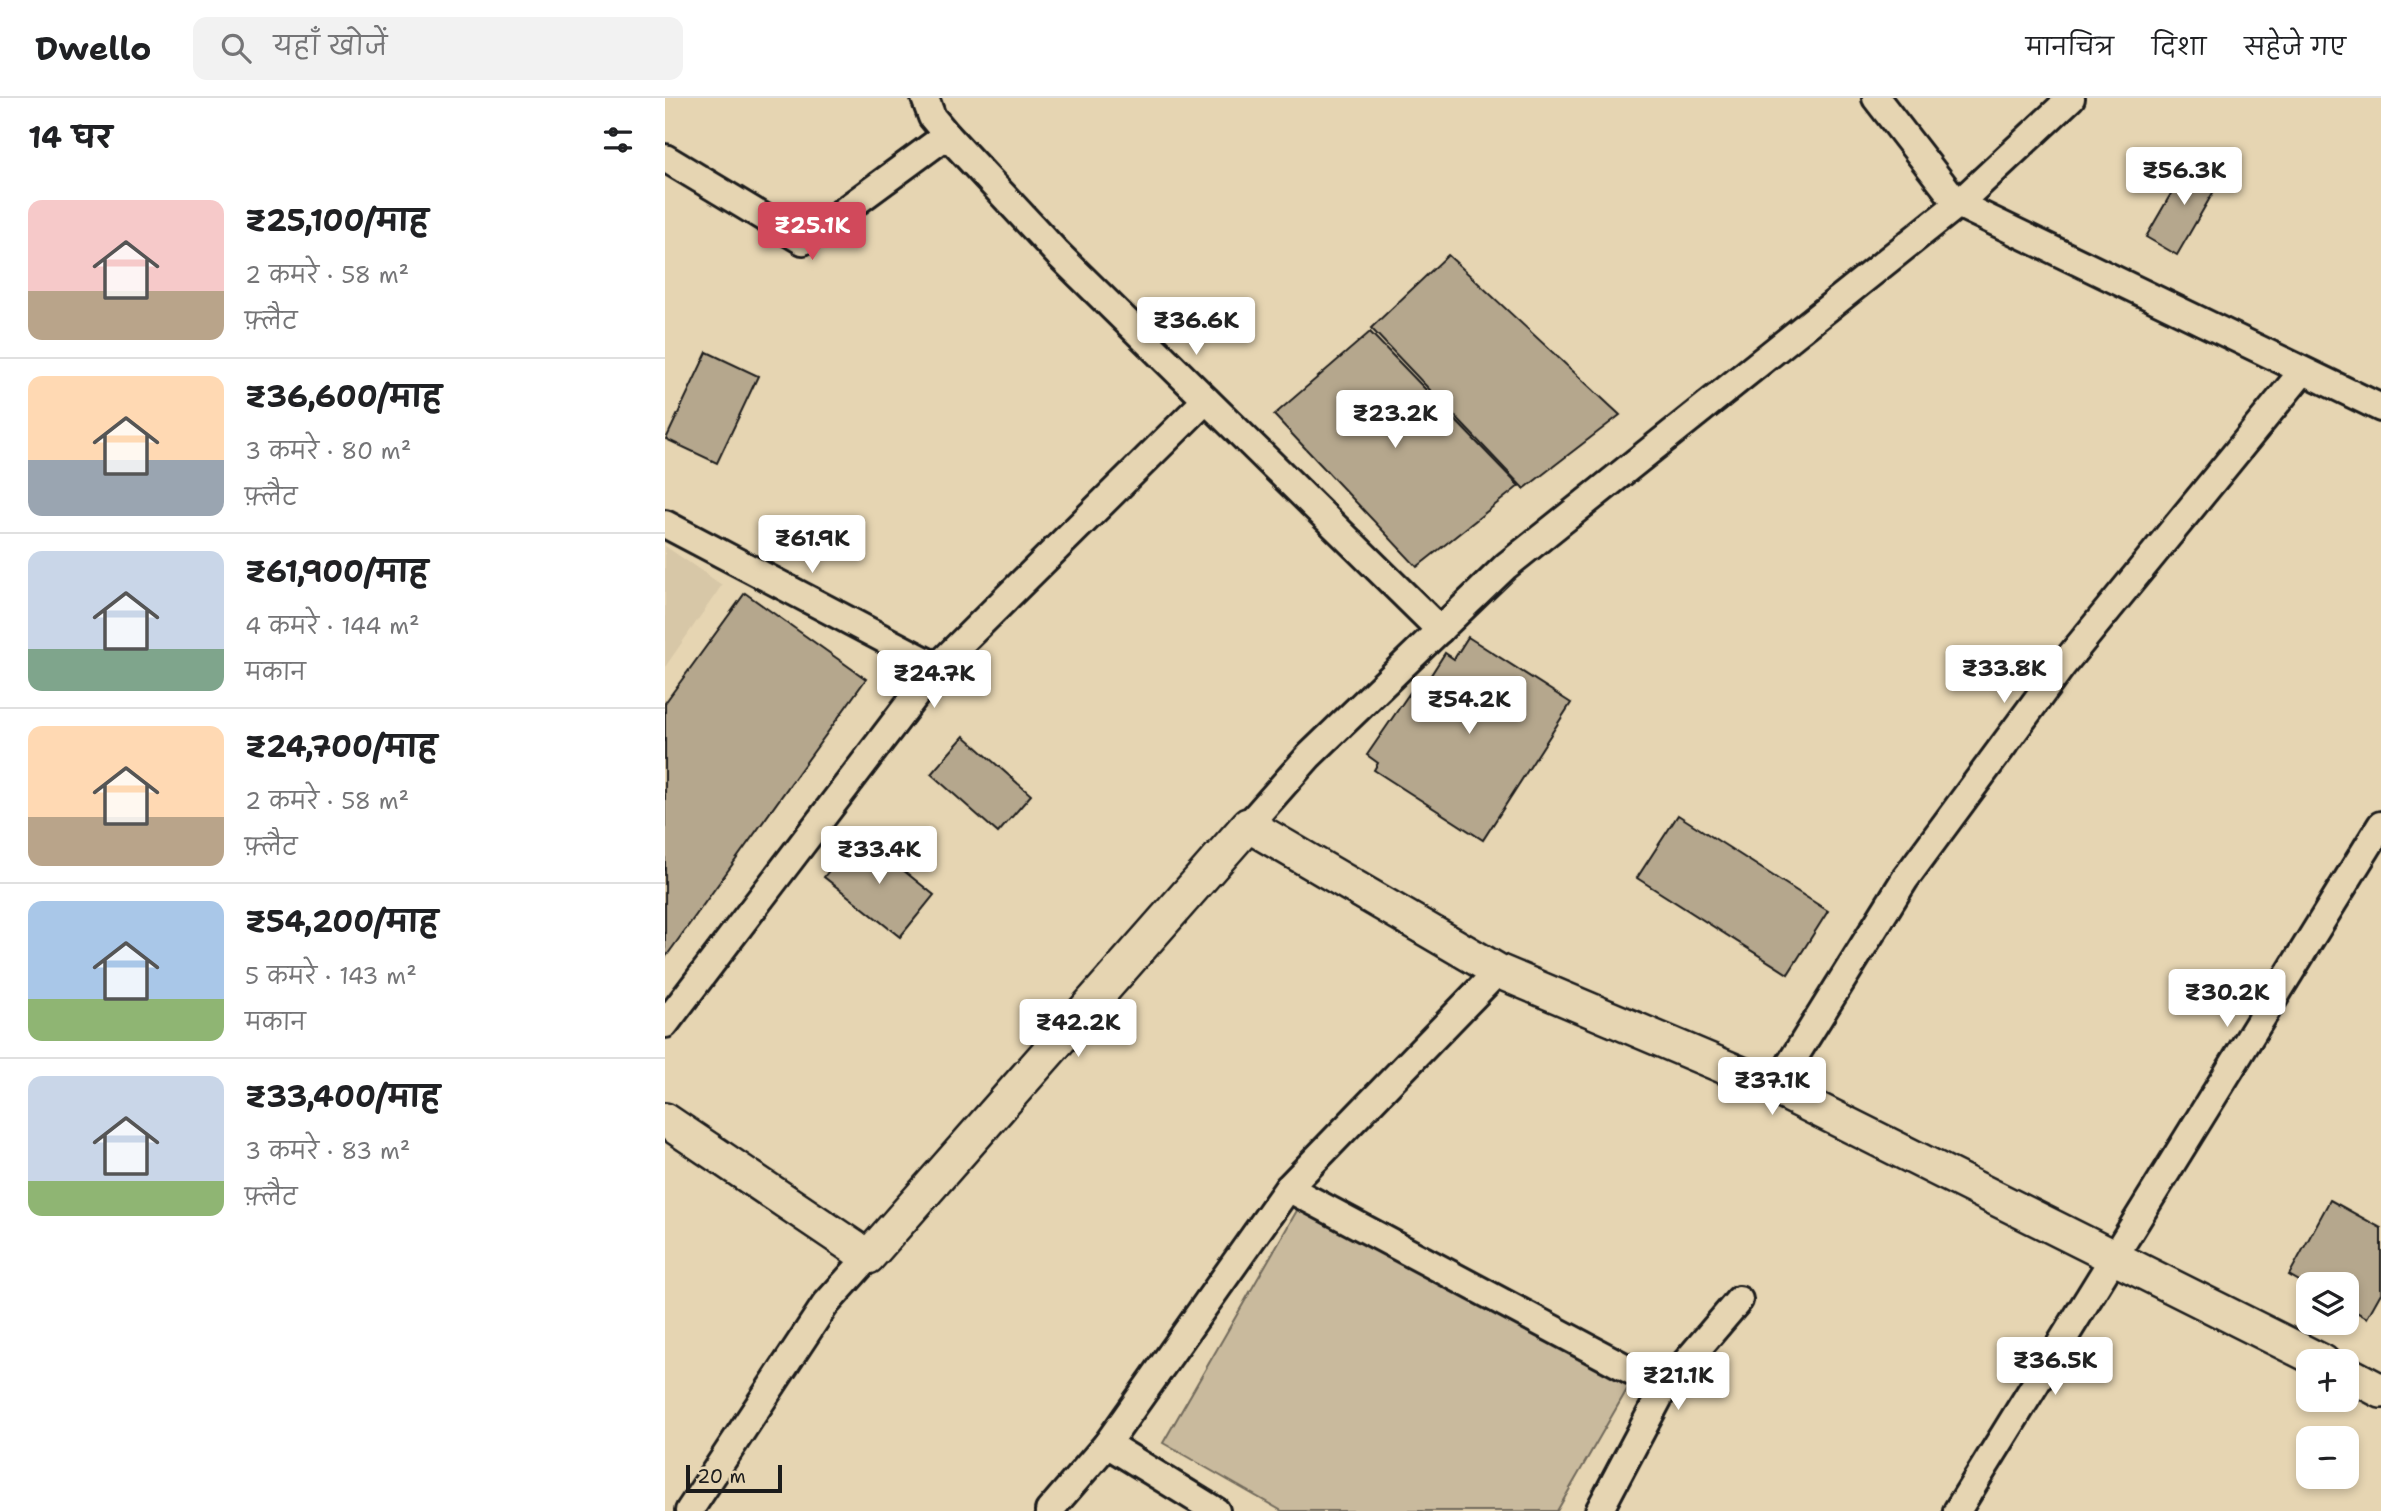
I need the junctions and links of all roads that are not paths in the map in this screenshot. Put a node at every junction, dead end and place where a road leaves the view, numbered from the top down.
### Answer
1 (925, 98) edge
2 (1876, 98) edge
3 (2071, 98) edge
4 (947, 135) junction
5 (665, 158) edge
6 (1958, 204) junction
7 (2303, 371) junction
8 (1206, 400) junction
9 (2381, 408) edge
10 (665, 524) edge
11 (1440, 630) junction
12 (937, 667) junction
13 (1248, 825) junction
14 (2381, 825) edge
15 (1498, 971) junction
16 (665, 1024) edge
17 (1775, 1088) junction
18 (665, 1120) edge
19 (1288, 1188) junction
20 (868, 1257) junction
21 (2114, 1257) junction
22 (1739, 1300) dead end
23 (2297, 1349) edge
24 (2359, 1380) edge
25 (1664, 1388) junction
26 (2381, 1391) edge
27 (1107, 1444) junction
28 (689, 1511) edge
29 (1049, 1511) edge
30 (1216, 1511) edge
31 (1599, 1511) edge
32 (1957, 1511) edge

1 - 4 street
2 - 6 street
3 - 6 street
4 - 5 street
4 - 8 street
6 - 7 street
6 - 11 street
7 - 9 street
7 - 17 street
8 - 11 street
8 - 12 street
10 - 12 street
11 - 13 street
12 - 16 street
13 - 15 street
13 - 20 street
14 - 21 street
15 - 17 street
15 - 19 street
17 - 21 street
18 - 20 street
19 - 25 street
19 - 27 street
20 - 28 street
21 - 23 street
21 - 32 street
22 - 25 street
24 - 26 street
25 - 31 street
27 - 29 street
27 - 30 street

